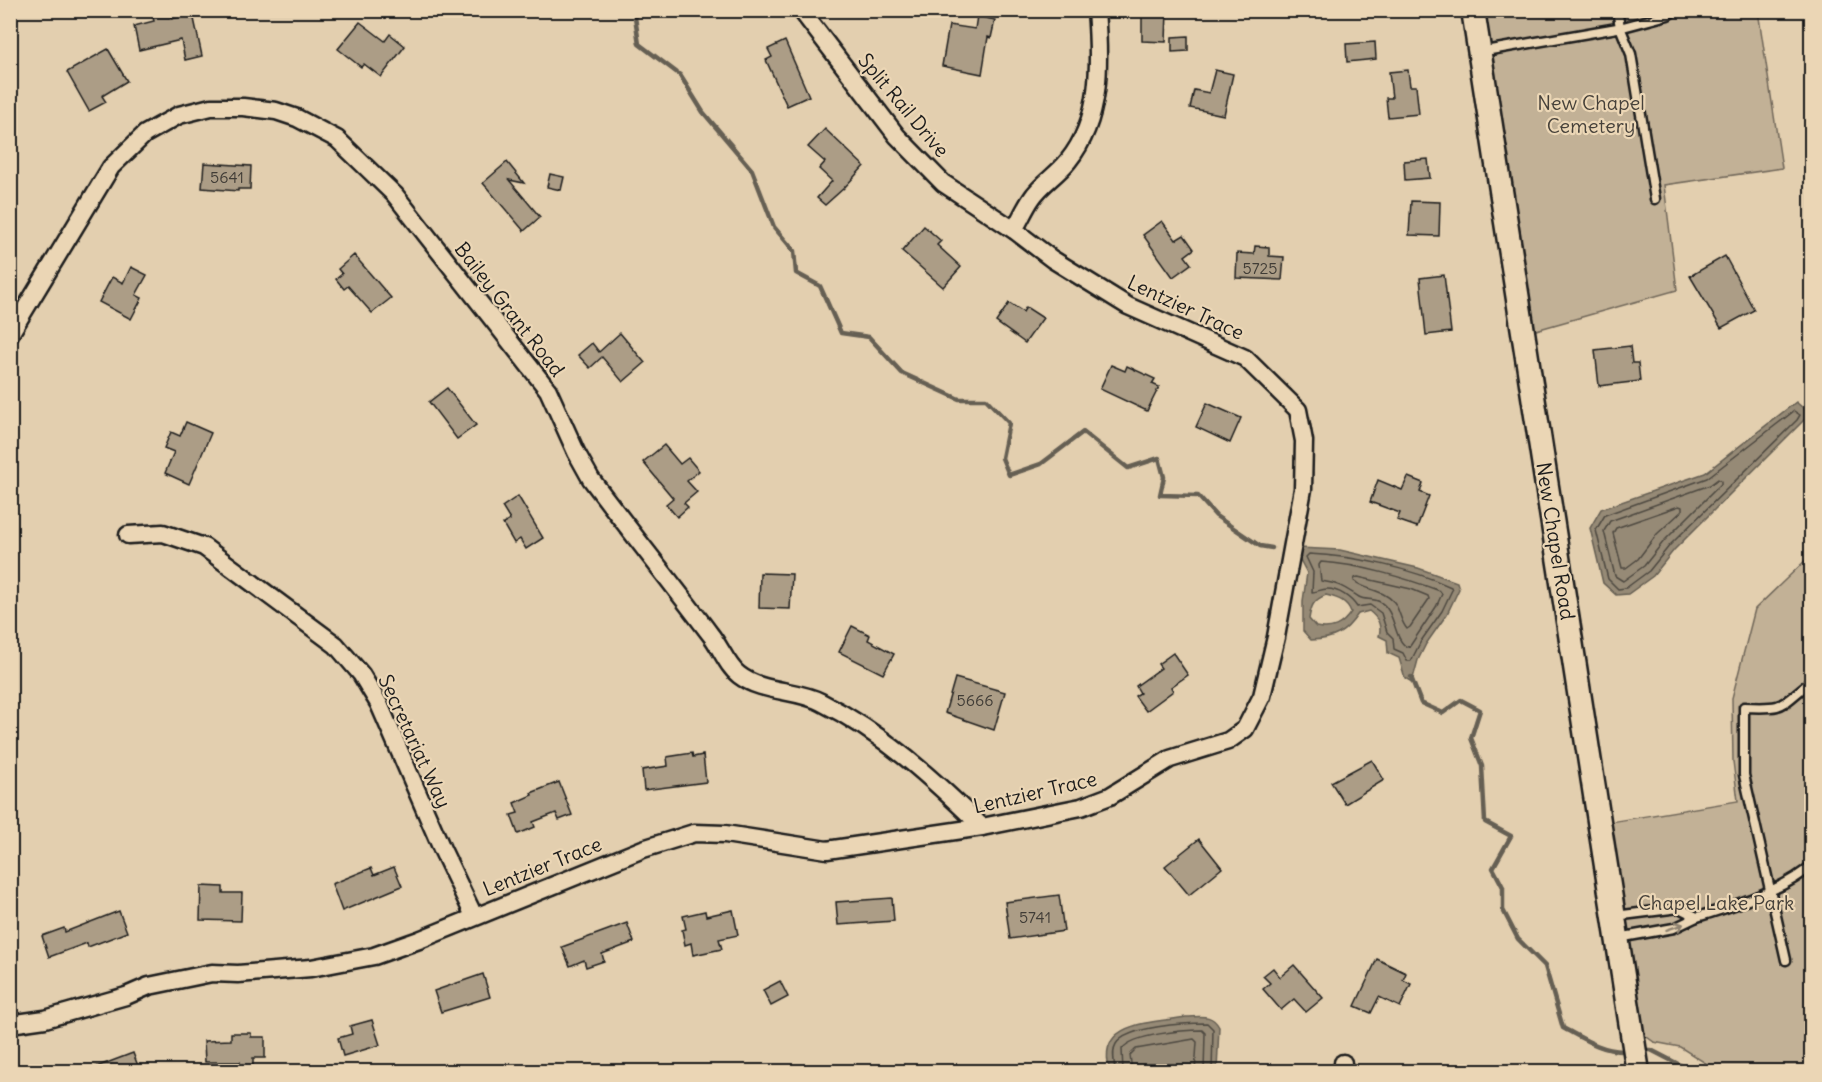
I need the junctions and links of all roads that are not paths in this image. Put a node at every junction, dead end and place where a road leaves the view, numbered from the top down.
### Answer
1 (1096, 10) edge
2 (1473, 10) edge
3 (1617, 10) edge
4 (1675, 10) edge
5 (804, 14) dead end
6 (1620, 27) junction
7 (1479, 52) junction
8 (1655, 199) dead end
9 (1014, 230) junction
10 (10, 334) edge
11 (128, 535) dead end
12 (1812, 681) edge
13 (982, 827) junction
14 (1812, 865) edge
15 (1771, 890) junction
16 (474, 916) junction
17 (1614, 916) junction
18 (1697, 917) junction
19 (1618, 938) junction
20 (1786, 960) dead end
21 (10, 1024) edge
22 (1638, 1071) edge

1 - 9 street
2 - 7 street, New Chapel Road
3 - 6 lane
4 - 6 lane
5 - 9 street, Split Rail Drive
6 - 7 lane
6 - 8 lane
7 - 17 street, New Chapel Road
9 - 13 street, Lentzier Trace
10 - 13 street, Bailey Grant Road
11 - 16 street, Secretariat Way
12 - 15 lane
13 - 16 street, Lentzier Trace
14 - 15 lane
15 - 18 lane
15 - 20 lane
16 - 21 street, Lentzier Trace
17 - 18 lane
17 - 19 street, New Chapel Road
19 -> 18 lane
19 - 22 street, New Chapel Road

